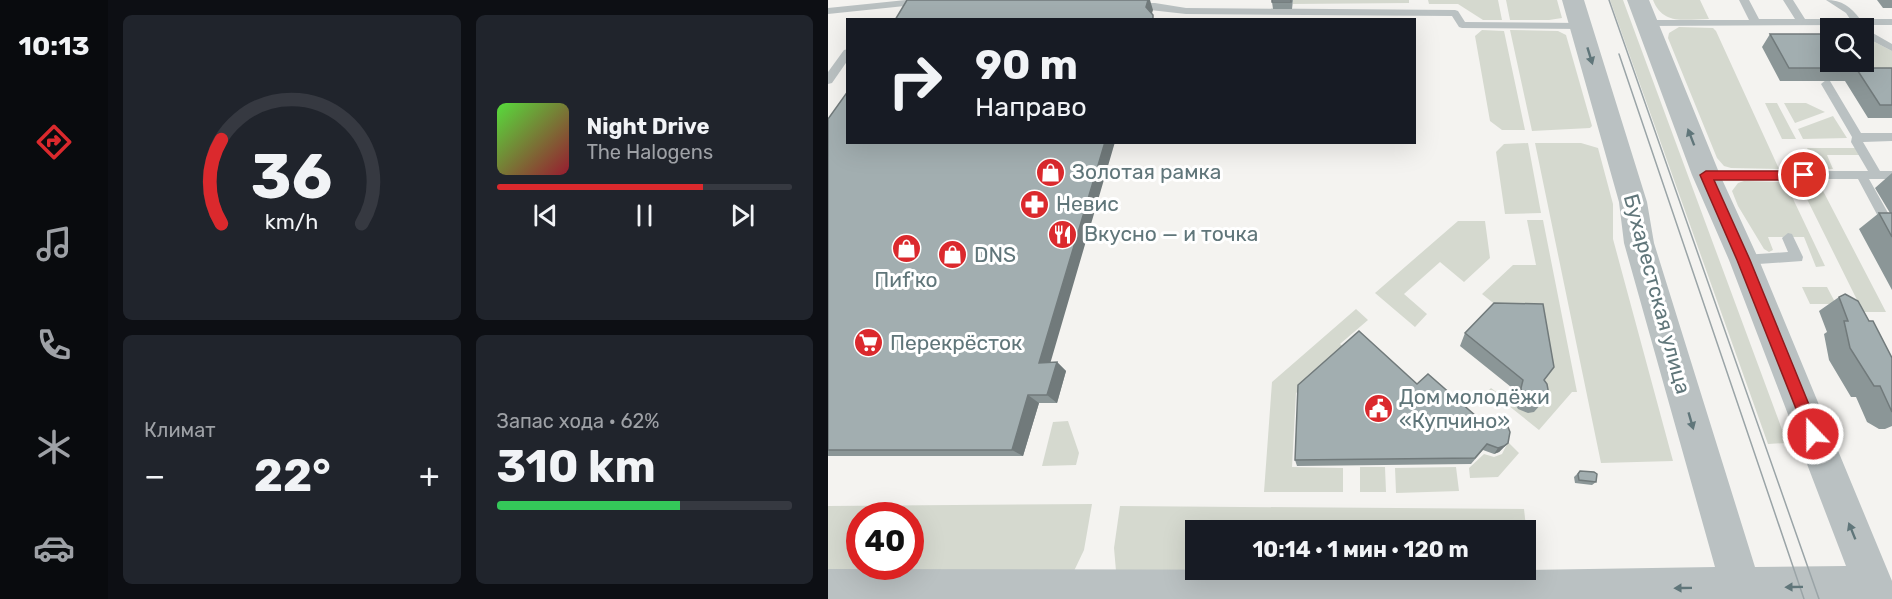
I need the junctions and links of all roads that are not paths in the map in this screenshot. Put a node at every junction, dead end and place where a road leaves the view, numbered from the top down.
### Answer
1 (1421, 0) edge
2 (1744, 0) edge
3 (1788, 0) edge
4 (1831, 0) edge
5 (930, 2) edge
6 (880, 5) junction
7 (828, 11) edge
8 (1213, 11) junction
9 (1642, 11) edge
10 (1422, 12) junction
11 (1577, 13) edge
12 (870, 18) dead end
13 (1856, 18) edge
14 (1874, 22) edge
15 (1892, 22) edge
16 (1820, 23) edge
17 (1756, 24) junction
18 (1803, 24) junction
19 (1874, 38) edge
20 (1892, 48) edge
21 (846, 55) edge
22 (828, 80) edge
23 (1826, 84) dead end
24 (1858, 137) junction
25 (1892, 137) edge
26 (1706, 175) junction
27 (1861, 175) junction
28 (1877, 175) junction
29 (1892, 175) edge
30 (1892, 231) edge
31 (1788, 238) dead end
32 (1744, 260) junction
33 (1742, 587) junction
34 (839, 592) edge
35 (1876, 592) edge
36 (1388, 594) edge
37 (1092, 595) edge

1 - 10 lane
2 - 17 lane
3 - 18 lane
4 - 13 lane
5 - 6 lane
6 - 7 lane
6 - 12 lane
8 - 8 lane
8 - 10 lane
9 - 17 lane
26 -> 9 street
10 - 11 lane
11 -> 33 street, Бухарестская улица
14 - 15 lane
16 - 18 lane
17 - 18 lane
19 - 20 lane
21 - 22 lane
23 - 24 lane
24 - 25 lane
24 - 28 lane
26 - 27 lane
26 - 32 street
27 - 28 lane
27 - 30 lane
28 - 29 lane
31 - 32 lane
35 -> 32 street
35 -> 33 street
33 -> 36 street
34 - 37 street
36 - 37 street

